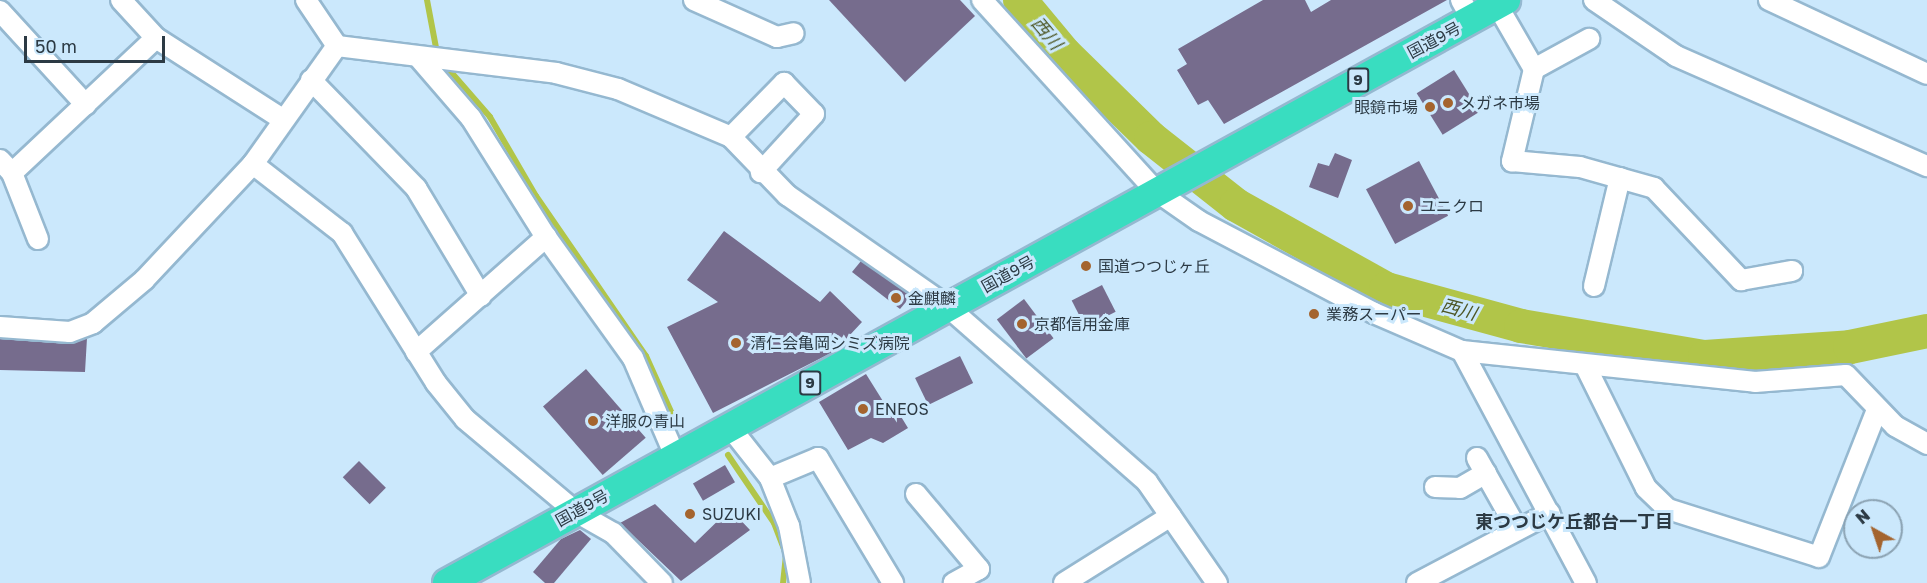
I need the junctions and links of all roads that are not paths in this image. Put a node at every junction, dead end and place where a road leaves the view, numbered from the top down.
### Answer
1 (121, 0) edge
2 (306, 0) edge
3 (694, 0) edge
4 (982, 0) edge
5 (1594, 0) edge
6 (1769, 0) edge
7 (1502, 2) edge
8 (1467, 10) edge
9 (0, 11) edge
10 (794, 33) dead end
11 (156, 38) junction
12 (1589, 39) dead end
13 (337, 46) junction
14 (420, 59) junction
15 (1534, 69) junction
16 (1927, 74) edge
17 (311, 80) junction
18 (86, 105) junction
19 (282, 119) junction
20 (731, 137) junction
21 (253, 164) junction
22 (1927, 166) edge
23 (6, 167) edge
24 (761, 172) junction
25 (1620, 178) junction
26 (1164, 186) junction
27 (546, 237) junction
28 (38, 239) dead end
29 (1792, 271) dead end
30 (1594, 286) dead end
31 (481, 296) junction
32 (948, 307) junction
33 (0, 327) edge
34 (1462, 351) junction
35 (416, 352) junction
36 (1584, 365) junction
37 (1877, 410) junction
38 (729, 426) junction
39 (1927, 444) edge
40 (675, 456) junction
41 (770, 478) junction
42 (1435, 487) dead end
43 (916, 494) dead end
44 (576, 512) junction
45 (1550, 513) junction
46 (1171, 516) junction
47 (1517, 529) junction
48 (961, 581) edge
49 (447, 583) edge
50 (662, 583) edge
51 (800, 583) edge
52 (893, 583) edge
53 (1064, 583) edge
54 (1217, 583) edge
55 (1417, 583) edge
56 (1586, 583) edge

1 - 11 street
2 - 13 street
3 - 10 street
4 - 26 street
5 - 22 street
6 - 16 street
7 - 8 highway, 国道9号 / 9
7 - 15 street
8 - 26 highway, 国道9号 / 9
9 - 18 street
11 - 18 street
11 - 19 street
12 - 15 street
13 - 14 street
13 - 17 street
14 - 20 street
14 - 27 street
15 - 25 street
17 - 19 street
17 - 31 street
18 - 23 street
19 - 21 street
20 - 24 street
20 - 24 street
21 - 33 street
21 - 35 street
23 - 28 street
24 - 32 street
25 - 29 street
25 - 30 street
26 - 32 highway, 国道9号 / 9
26 - 34 street
27 - 31 street
27 - 40 street
31 - 35 street
32 - 38 highway, 国道9号 / 9
32 - 46 street
34 - 36 street
34 - 45 street
35 - 44 street
36 - 37 street
36 - 37 street
37 - 39 street
38 - 40 highway, 国道9号 / 9
38 - 41 street
40 - 44 highway, 国道9号 / 9
41 - 51 street
41 - 52 street
42 - 47 street
43 - 48 street
44 - 49 highway, 国道9号 / 9
44 - 50 street
45 - 47 street
45 - 56 street
46 - 53 street
46 - 54 street
47 - 55 street

